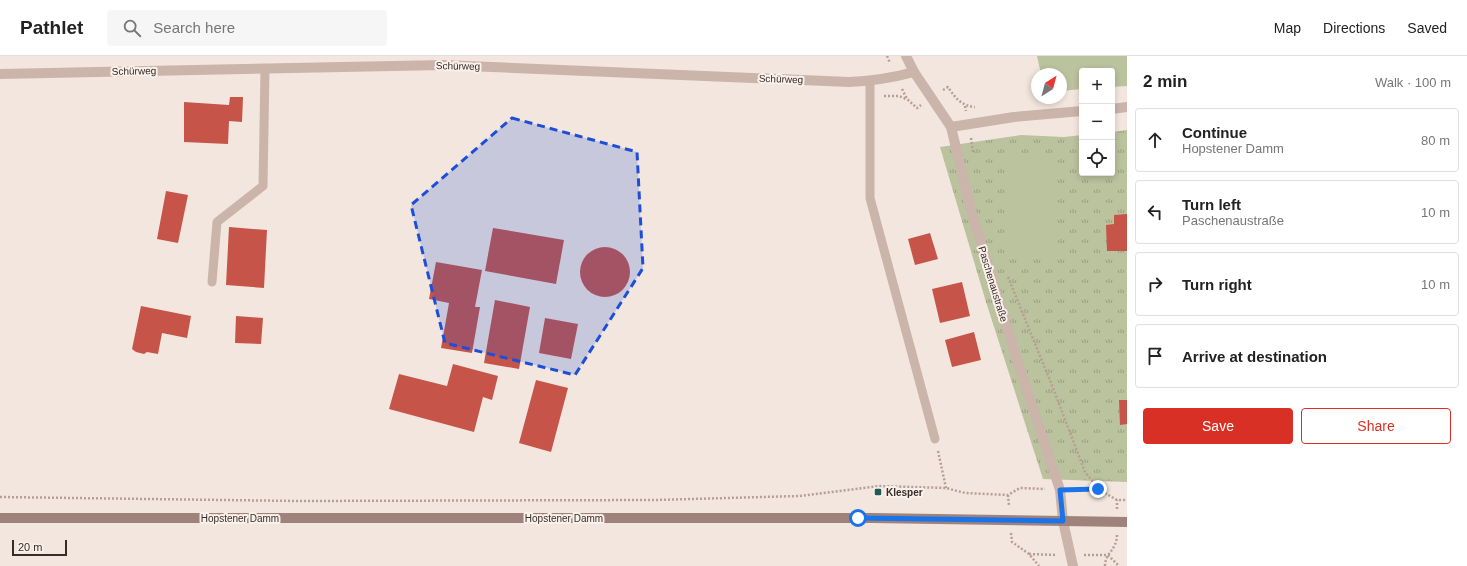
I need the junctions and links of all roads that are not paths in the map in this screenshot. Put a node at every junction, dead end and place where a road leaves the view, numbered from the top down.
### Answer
1 (906, 56) edge
2 (265, 69) junction
3 (914, 72) junction
4 (0, 74) edge
5 (870, 81) junction
6 (1127, 107) edge
7 (1115, 108) edge
8 (1079, 111) edge
9 (951, 127) junction
10 (212, 282) dead end
11 (935, 439) road end
12 (0, 518) edge
13 (1063, 521) junction
14 (1127, 522) edge
15 (1073, 566) edge

1 - 3 street, Paschenaustraße
2 - 4 street, Schürweg
2 - 5 street, Schürweg
2 - 10 lane
3 - 5 street, Schürweg
3 - 9 street, Paschenaustraße
5 - 11 lane
6 - 7 street
8 - 9 street
9 - 13 street, Paschenaustraße
12 - 13 main road, Hopstener Damm
13 - 14 main road, Hopstener Damm
13 - 15 street, Paschenaustraße

